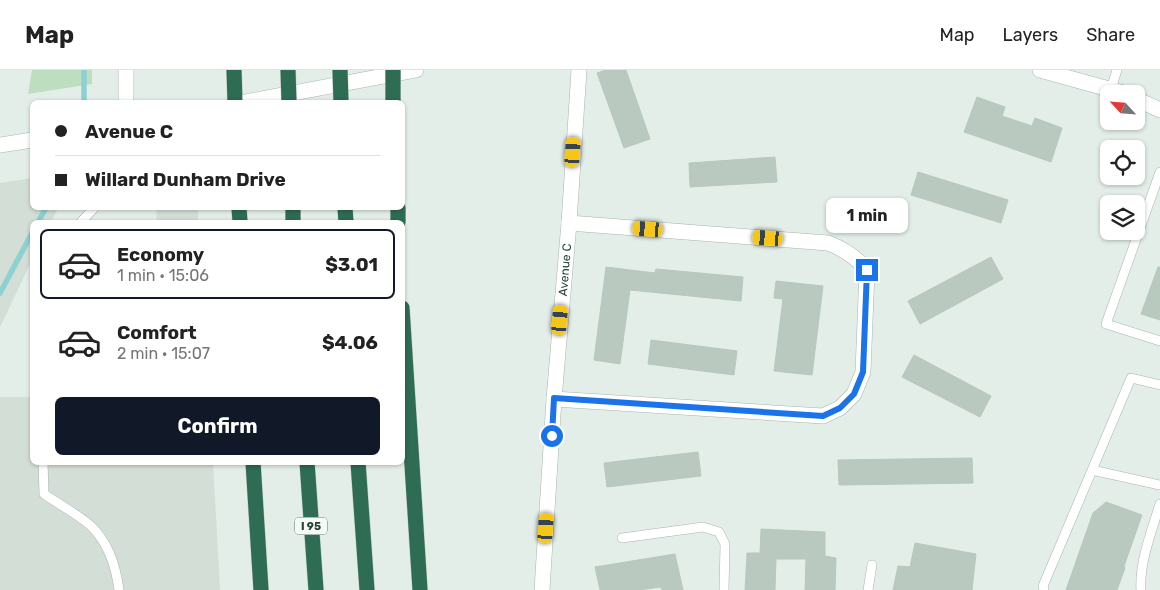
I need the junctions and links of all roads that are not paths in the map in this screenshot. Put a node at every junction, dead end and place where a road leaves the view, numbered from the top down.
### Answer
1 (126, 70) edge
2 (234, 70) edge
3 (288, 70) edge
4 (340, 70) edge
5 (393, 70) edge
6 (416, 70) edge
7 (579, 70) edge
8 (1040, 70) edge
9 (1117, 70) edge
10 (1120, 85) edge
11 (1100, 87) edge
12 (1145, 98) edge
13 (126, 100) edge
14 (235, 100) edge
15 (256, 100) edge
16 (289, 100) edge
17 (341, 100) edge
18 (393, 100) edge
19 (1160, 101) edge
20 (1145, 102) edge
21 (1160, 110) edge
22 (30, 140) edge
23 (0, 145) edge
24 (1160, 172) edge
25 (92, 210) edge
26 (83, 220) edge
27 (569, 222) junction
28 (1160, 341) edge
29 (405, 355) edge
30 (1160, 385) edge
31 (554, 398) junction
32 (43, 465) edge
33 (253, 465) edge
34 (307, 465) edge
35 (358, 465) edge
36 (1092, 470) junction
37 (1160, 485) edge
38 (1160, 504) edge
39 (622, 538) dead end
40 (872, 565) dead end
41 (119, 590) edge
42 (261, 590) edge
43 (316, 590) edge
44 (367, 590) edge
45 (420, 590) edge
46 (542, 590) edge
47 (724, 590) edge
48 (868, 590) edge
49 (1044, 590) edge
50 (1141, 590) edge

1 - 13 street
2 - 14 highway
3 - 16 highway, bridge
4 - 17 highway, bridge
5 - 18 highway, bridge
6 - 15 street
7 - 27 street, Avenue C
8 - 11 street
9 - 10 lane
12 - 19 street
20 - 21 street
22 - 23 street
24 - 28 lane
25 - 26 lane
27 - 31 street, Avenue C
27 - 31 street
29 - 45 highway
30 - 36 lane
31 - 46 street, Avenue C
32 - 41 lane
33 - 42 highway
34 - 43 highway, I 95
35 - 44 highway
36 - 37 lane
36 - 49 lane
38 - 50 lane
39 - 47 lane
40 - 48 lane

